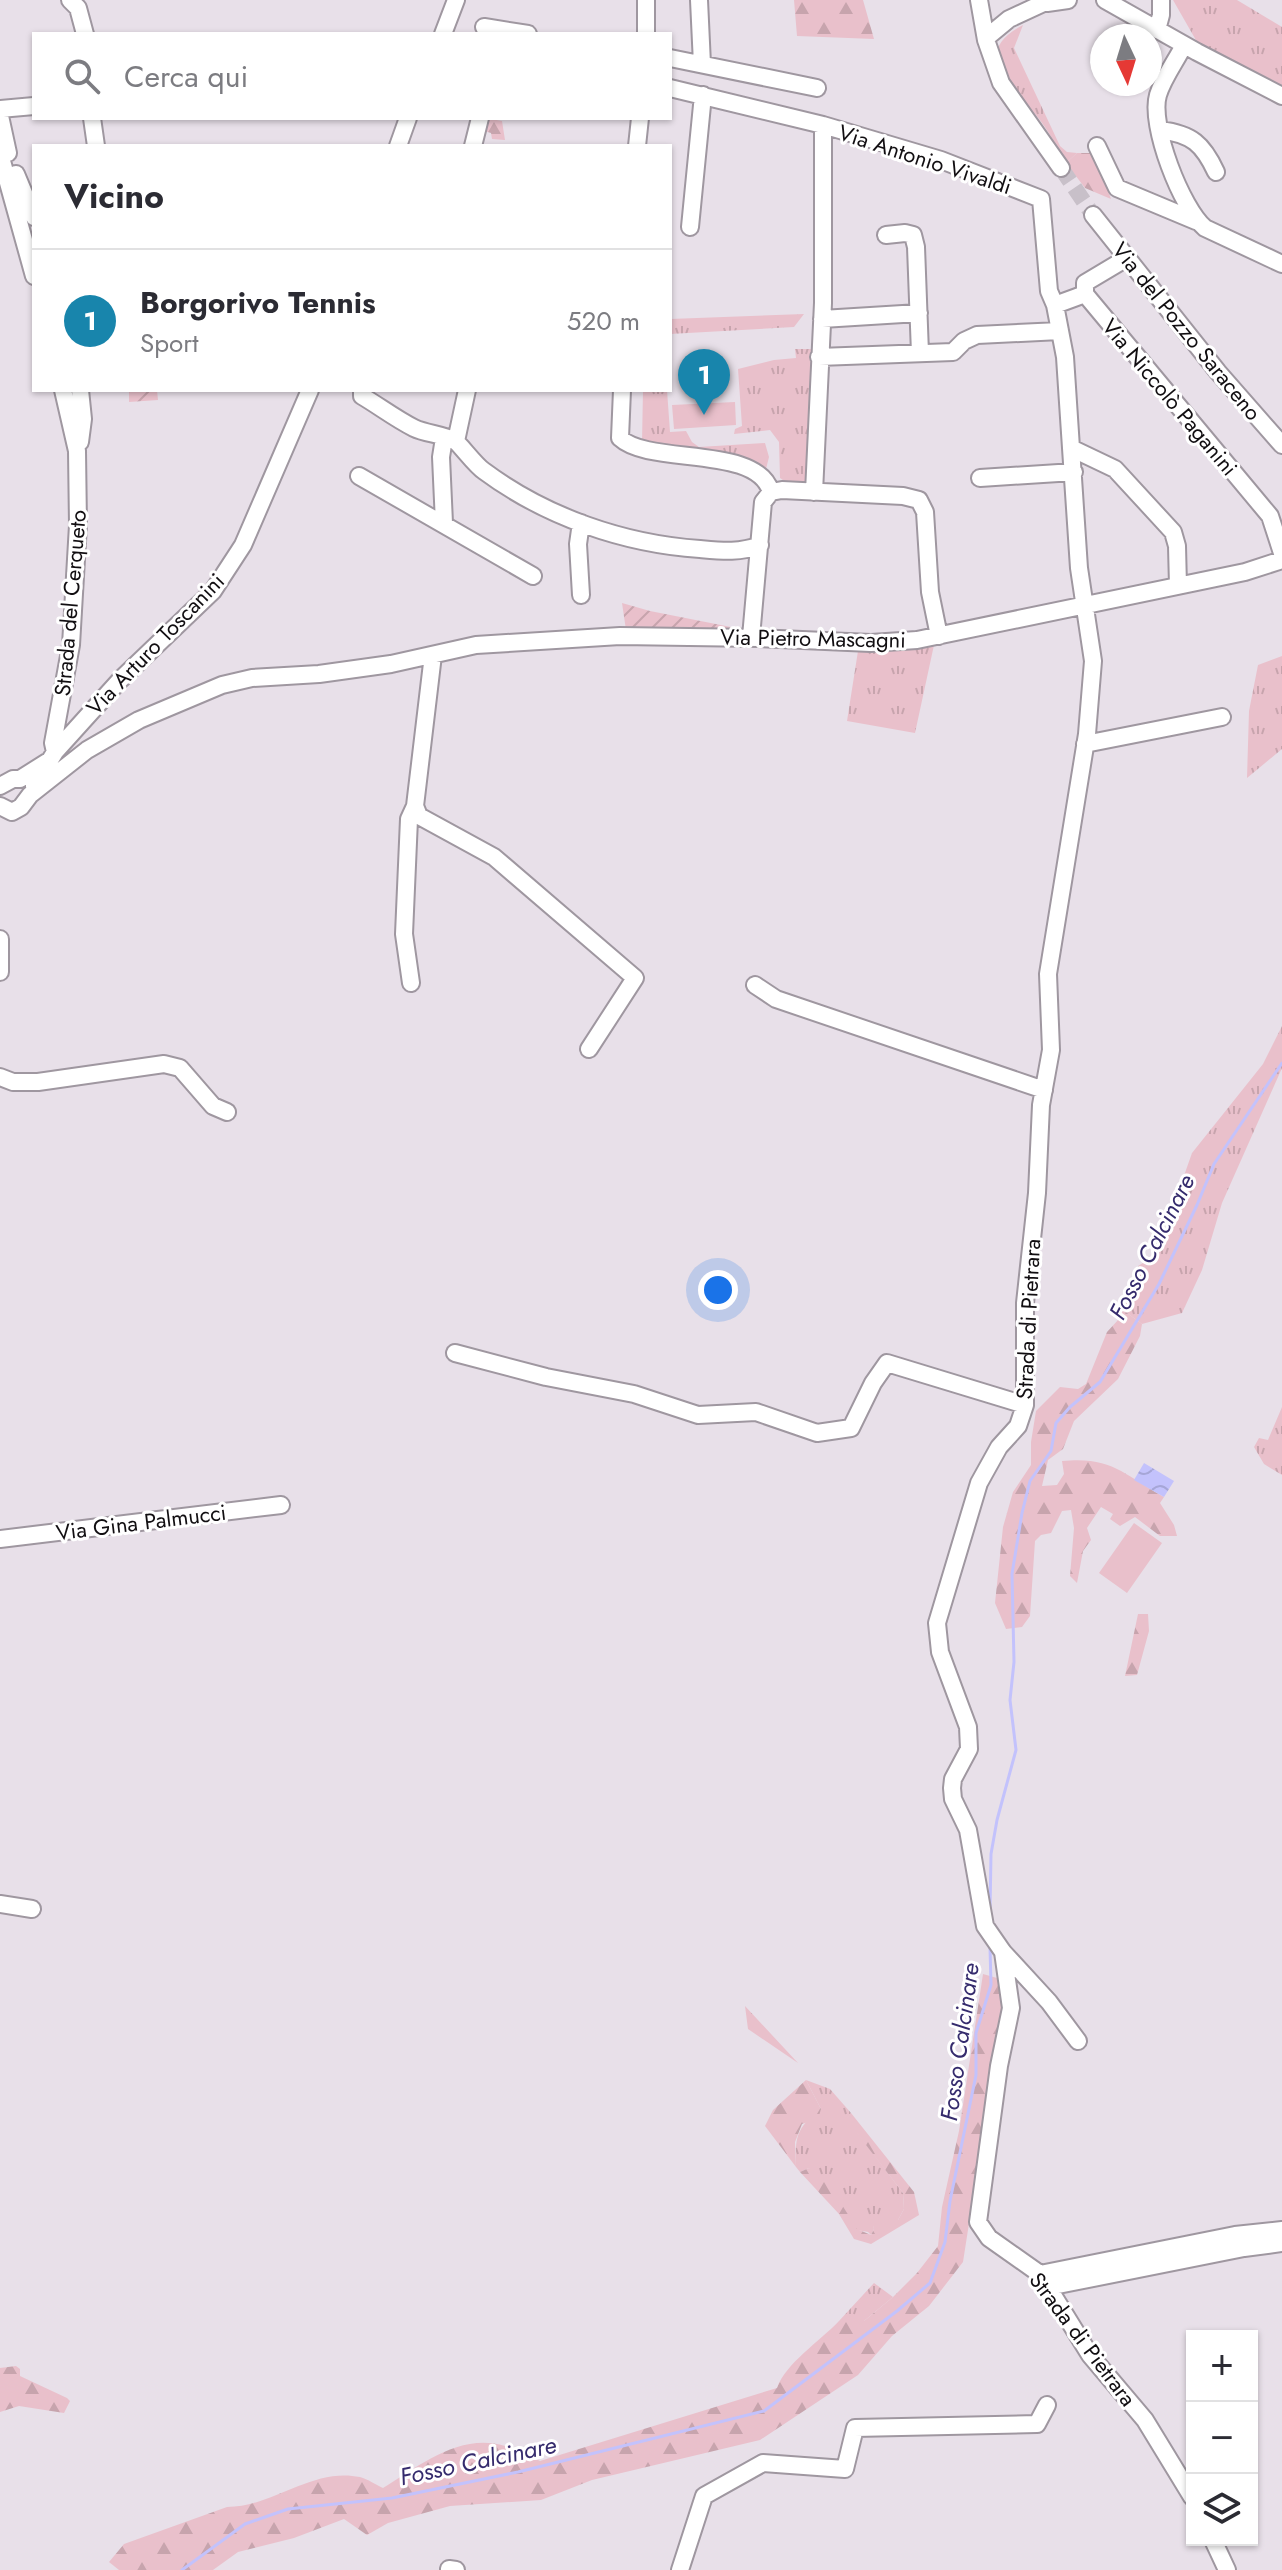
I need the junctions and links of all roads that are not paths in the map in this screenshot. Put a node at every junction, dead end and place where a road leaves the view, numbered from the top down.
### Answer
1 (70, 0) edge
2 (456, 0) edge
3 (646, 0) edge
4 (699, 0) edge
5 (979, 0) edge
6 (1070, 0) edge
7 (1080, 0) edge
8 (1105, 0) edge
9 (1161, 0) edge
10 (1048, 1) edge
11 (1147, 24) edge
12 (1159, 24) edge
13 (484, 27) dead end
14 (984, 30) junction
15 (84, 32) edge
16 (444, 32) edge
17 (515, 32) edge
18 (646, 32) edge
19 (1162, 33) edge
20 (1191, 49) junction
21 (672, 58) edge
22 (702, 64) junction
23 (672, 88) edge
24 (817, 88) dead end
25 (703, 95) junction
26 (1282, 96) edge
27 (32, 106) edge
28 (0, 109) edge
29 (0, 116) edge
30 (92, 120) edge
31 (407, 120) edge
32 (480, 120) edge
33 (640, 120) edge
34 (823, 125) junction
35 (1160, 130) junction
36 (96, 144) edge
37 (399, 144) edge
38 (474, 144) edge
39 (637, 144) edge
40 (1097, 146) dead end
41 (3, 151) edge
42 (1061, 168) tunnel mouth
43 (1216, 172) dead end
44 (32, 213) edge
45 (1093, 215) tunnel mouth
46 (1196, 221) junction
47 (690, 227) dead end
48 (886, 235) dead end
49 (1127, 258) junction
50 (1282, 264) edge
51 (32, 268) edge
52 (1085, 294) junction
53 (1055, 305) junction
54 (919, 313) junction
55 (822, 319) junction
56 (1060, 331) junction
57 (920, 353) junction
58 (819, 357) junction
59 (63, 392) edge
60 (80, 392) edge
61 (309, 392) edge
62 (362, 392) edge
63 (466, 392) edge
64 (622, 392) edge
65 (450, 440) junction
66 (1282, 445) edge
67 (1071, 448) junction
68 (77, 451) junction
69 (1074, 472) junction
70 (359, 476) dead end
71 (980, 478) dead end
72 (771, 492) junction
73 (814, 492) junction
74 (444, 523) junction
75 (581, 523) junction
76 (760, 545) junction
77 (1282, 553) edge
78 (1282, 560) edge
79 (533, 576) dead end
80 (1178, 586) junction
81 (581, 595) dead end
82 (1085, 604) junction
83 (939, 636) junction
84 (751, 637) junction
85 (433, 655) junction
86 (1222, 717) dead end
87 (1085, 744) junction
88 (39, 775) junction
89 (0, 786) edge
90 (415, 806) junction
91 (4, 814) edge
92 (0, 939) edge
93 (0, 972) edge
94 (411, 983) dead end
95 (755, 985) dead end
96 (589, 1049) dead end
97 (0, 1077) edge
98 (1044, 1090) junction
99 (227, 1112) dead end
100 (455, 1353) dead end
101 (1025, 1405) junction
102 (281, 1505) dead end
103 (0, 1539) edge
104 (0, 1904) edge
105 (32, 1909) dead end
106 (1003, 1952) junction
107 (1078, 2041) dead end
108 (1282, 2230) edge
109 (1282, 2243) edge
110 (1044, 2280) junction
111 (1047, 2405) dead end
112 (1186, 2487) edge
113 (1216, 2546) edge
114 (449, 2569) edge
115 (456, 2570) edge
116 (680, 2570) edge
117 (1227, 2570) edge

1 - 15 street
2 - 16 street
3 - 18 street
4 - 22 street
5 - 14 street
6 - 7 street
6 - 10 street
8 - 11 street
9 - 12 street
10 - 14 street
13 - 17 street
14 - 42 street
19 - 20 street
20 - 26 street
20 - 35 street
21 - 22 street
22 - 24 street
23 - 25 street, Via Antonio Vivaldi
25 - 34 street, Via Antonio Vivaldi
25 - 47 street
27 - 28 street
29 - 41 street
30 - 36 street
31 - 37 street
32 - 38 street
33 - 39 street
34 - 53 street, Via Antonio Vivaldi
34 - 55 street
35 - 43 street
35 - 46 street
40 - 46 street
41 - 44 street
41 - 51 street
45 - 49 street, Via del Pozzo Saraceno
46 - 50 street
48 - 54 street
49 - 52 street
49 - 66 street, Via del Pozzo Saraceno
52 - 53 street
52 - 77 street, Via Niccolò Paganini
53 - 56 street, Via Antonio Vivaldi
54 - 55 street
54 - 57 street
55 - 58 street
56 - 57 street
56 - 67 street, Via Antonio Vivaldi
57 - 58 street
58 - 73 street
59 - 68 street, Strada del Cerqueto
60 - 68 street, Strada del Cerqueto
61 - 88 street, Via Arturo Toscanini
62 - 65 street
63 - 65 street
64 - 72 street
65 - 74 street
65 - 75 street
67 - 69 street, Via Antonio Vivaldi
67 - 80 street
68 - 88 street, Strada del Cerqueto
69 - 71 street
69 - 82 street, Via Antonio Vivaldi
70 - 74 street
72 - 73 street
72 - 76 street
73 - 83 street
74 - 79 street
75 - 76 street
75 - 81 street
76 - 84 street
78 - 80 street, Via Pietro Mascagni
80 - 82 street, Via Pietro Mascagni
82 - 83 street, Via Pietro Mascagni
82 - 87 street, Strada di Pietrara
83 - 84 street, Via Pietro Mascagni
84 - 85 street, Via Pietro Mascagni
85 - 88 street, Via Pietro Mascagni
85 - 90 street
86 - 87 street
87 - 98 street, Strada di Pietrara
88 - 89 street
88 - 91 street
90 - 94 street
90 - 96 street
92 - 93 street
95 - 98 street
97 - 99 street
98 - 101 street, Strada di Pietrara
100 - 101 street
101 - 106 street, Strada di Pietrara
102 - 103 street, Via Gina Palmucci
104 - 105 street
106 - 107 street, Strada di Pietrara
106 - 110 street, Strada di Pietrara
108 - 110 street
109 - 110 street
110 - 112 street, Strada di Pietrara
111 - 116 street
113 - 117 street
114 - 115 street

